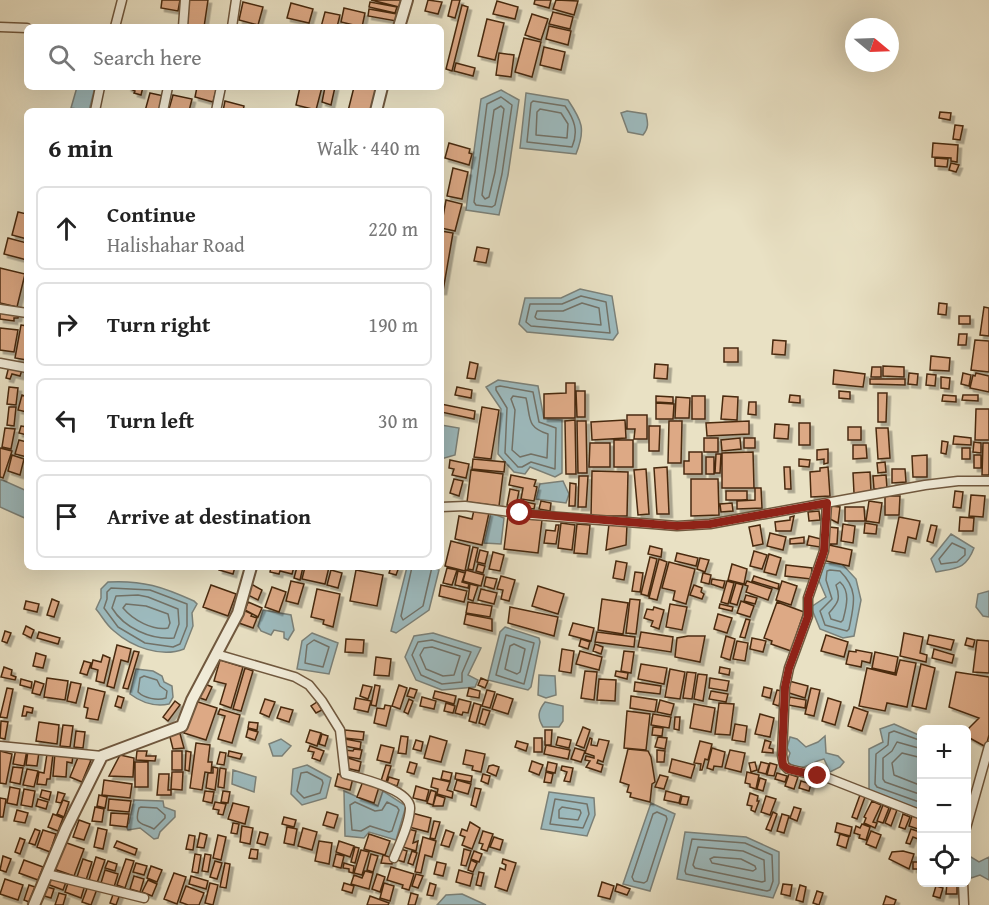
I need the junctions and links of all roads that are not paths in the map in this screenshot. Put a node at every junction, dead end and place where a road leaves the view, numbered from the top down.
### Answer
1 (122, 0) edge
2 (185, 0) edge
3 (236, 0) edge
4 (407, 0) edge
5 (116, 24) edge
6 (183, 24) edge
7 (232, 24) edge
8 (400, 24) edge
9 (0, 27) edge
10 (24, 28) edge
11 (99, 90) edge
12 (168, 90) edge
13 (220, 90) edge
14 (381, 90) edge
15 (96, 108) edge
16 (164, 108) edge
17 (217, 108) edge
18 (377, 108) edge
19 (0, 309) edge
20 (24, 313) edge
21 (0, 363) edge
22 (24, 367) edge
23 (989, 482) edge
24 (827, 503) junction
25 (444, 507) edge
26 (250, 570) edge
27 (216, 654) junction
28 (0, 746) edge
29 (989, 746) edge
30 (102, 756) junction
31 (971, 811) edge
32 (917, 813) edge
33 (394, 858) dead end
34 (47, 874) junction
35 (963, 887) edge
36 (144, 898) dead end
37 (34, 905) edge
38 (964, 905) edge

1 - 5 street
2 - 6 street
3 - 7 street
4 - 8 street
9 - 10 street
11 - 15 street
12 - 16 street
13 - 17 street
14 - 18 street
19 - 20 street
21 - 22 street
23 - 24 street
24 - 25 street
24 - 32 street
26 - 27 street
27 - 30 street
27 - 33 street
28 - 30 street
29 - 31 street
30 - 34 street
34 - 36 street
34 - 37 street
35 - 38 street

